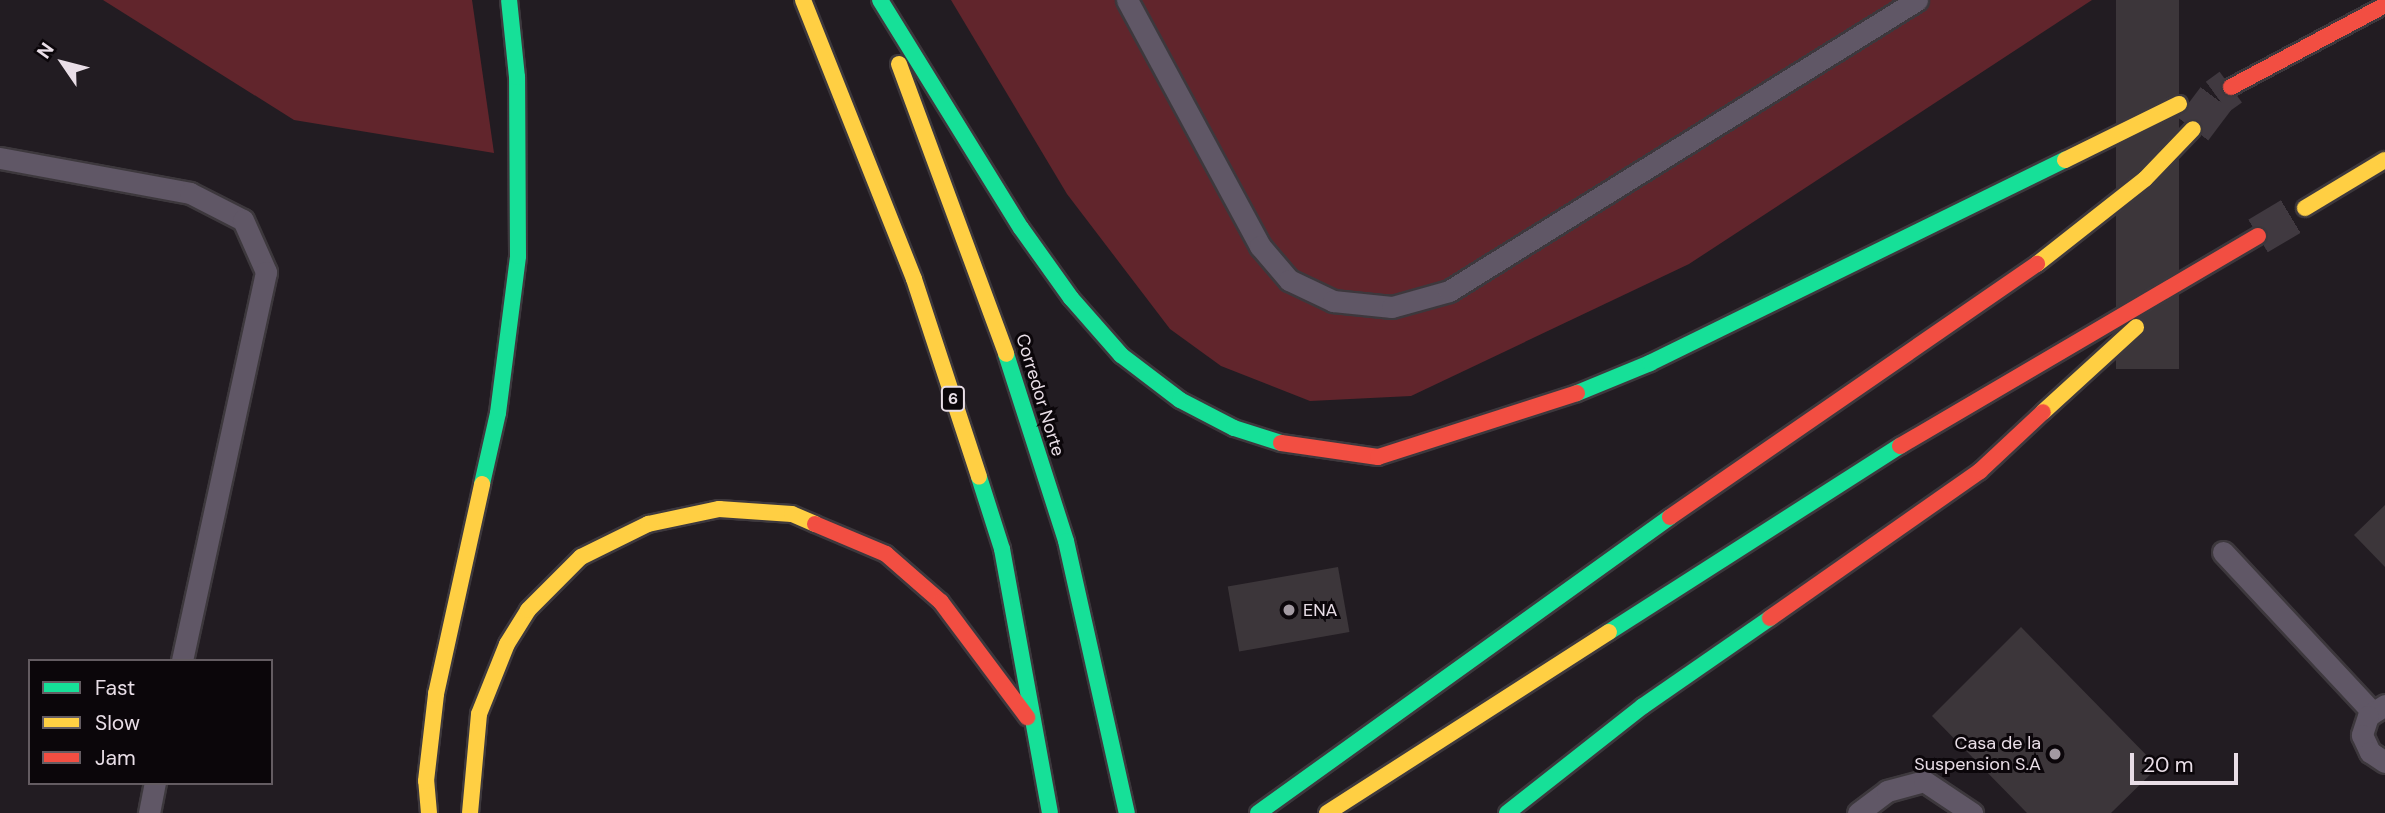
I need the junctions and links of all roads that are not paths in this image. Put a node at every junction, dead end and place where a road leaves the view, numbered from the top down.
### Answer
1 (509, 0) edge
2 (803, 0) edge
3 (878, 0) edge
4 (1127, 0) edge
5 (1917, 0) edge
6 (2385, 5) edge
7 (2231, 87) tunnel mouth
8 (2179, 104) dead end
9 (2193, 129) tunnel mouth
10 (0, 158) edge
11 (2385, 160) edge
12 (2305, 208) tunnel mouth
13 (2258, 236) tunnel mouth
14 (2192, 276) junction
15 (2223, 552) dead end
16 (182, 659) edge
17 (2378, 708) edge
18 (1033, 725) junction
19 (2385, 762) edge
20 (155, 785) edge
21 (149, 813) edge
22 (429, 813) edge
23 (470, 813) edge
24 (1050, 813) edge
25 (1127, 813) edge
26 (1258, 813) edge
27 (1327, 813) edge
28 (1507, 813) edge
29 (1858, 813) edge
30 (1972, 813) edge

1 - 22 highway
2 - 18 highway, 6
3 - 8 highway
3 - 25 highway, Corredor Norte
4 - 5 lane
6 - 7 highway
9 - 26 highway
10 - 16 lane
11 - 12 highway
13 - 14 highway
14 - 27 highway
14 - 28 highway
15 - 17 lane
17 - 19 lane
18 - 23 highway
18 - 24 highway, 6
20 - 21 lane
29 - 30 lane

